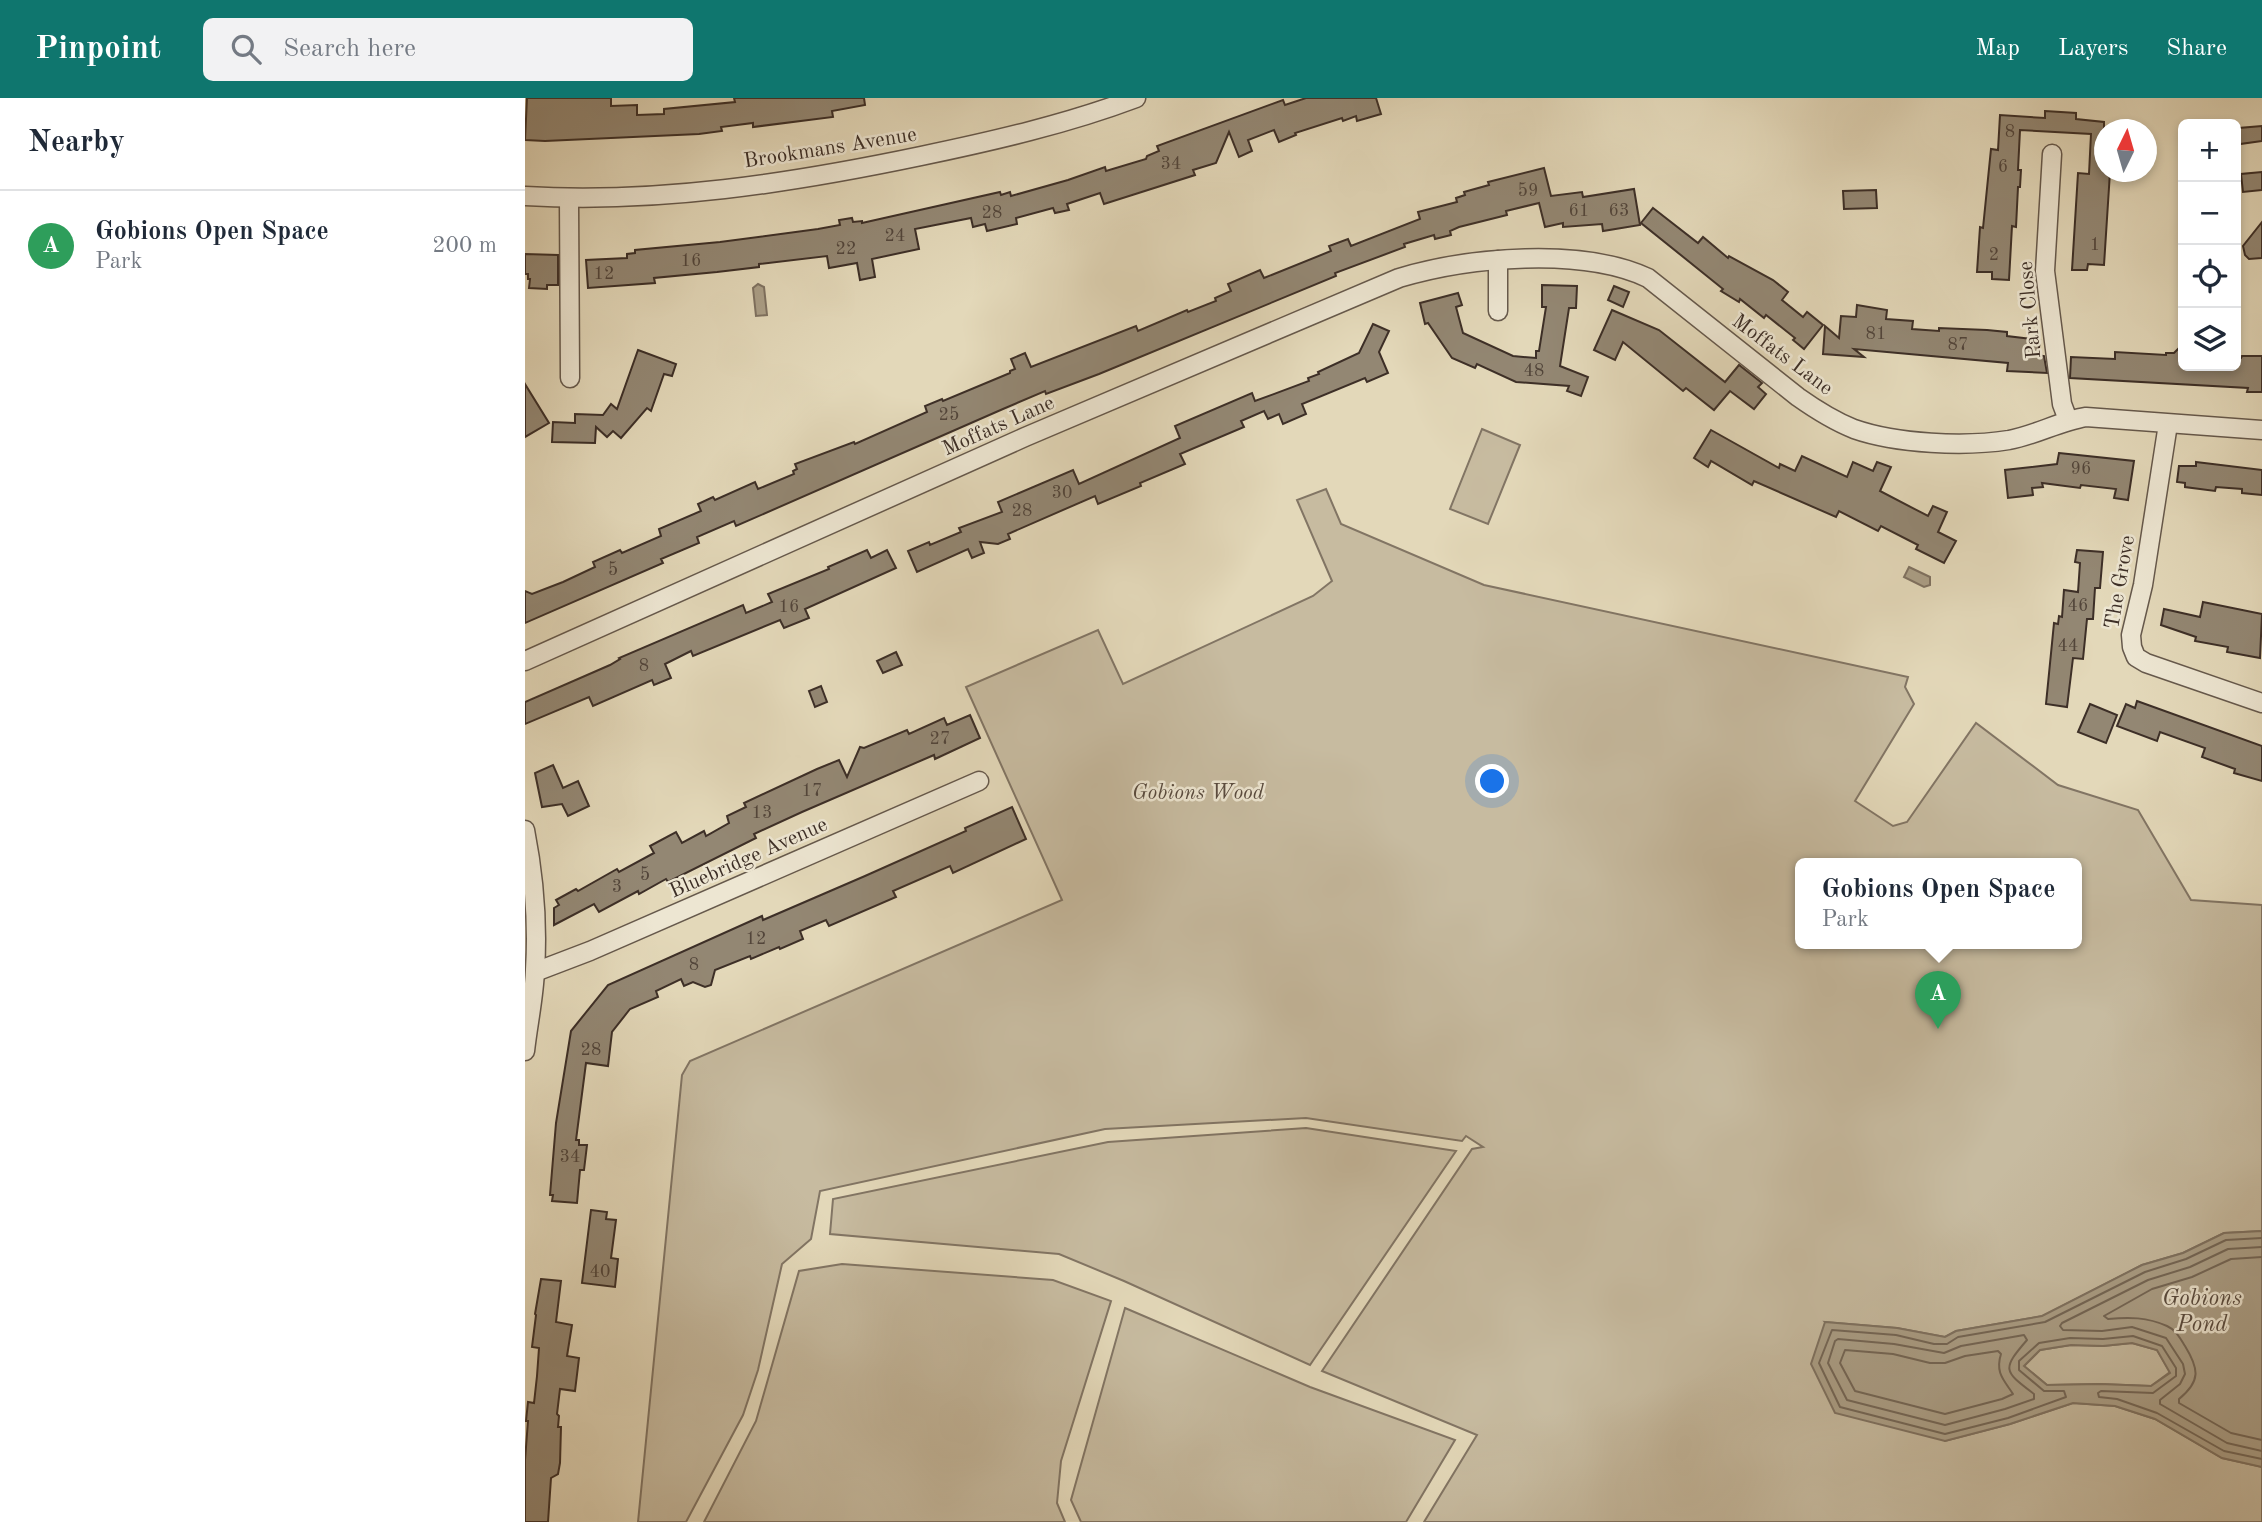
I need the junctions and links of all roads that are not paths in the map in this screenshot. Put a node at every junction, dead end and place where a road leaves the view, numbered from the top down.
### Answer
1 (1136, 98) edge
2 (2052, 154) dead end
3 (525, 196) edge
4 (569, 199) junction
5 (1498, 260) junction
6 (1498, 311) dead end
7 (570, 378) dead end
8 (2068, 420) junction
9 (2168, 424) junction
10 (2262, 430) edge
11 (525, 662) edge
12 (2262, 703) edge
13 (979, 781) dead end
14 (525, 830) edge
15 (535, 972) junction
16 (525, 1051) edge

1 - 4 street, Brookmans Avenue
2 - 8 street, Park Close
3 - 4 street, Brookmans Avenue
4 - 7 street
5 - 6 street
5 - 8 street, Moffats Lane
5 - 11 street, Moffats Lane
8 - 9 street, Moffats Lane
9 - 10 street, Moffats Lane
9 - 12 street, The Grove
13 - 15 street, Bluebridge Avenue
14 - 15 street
15 - 16 street

